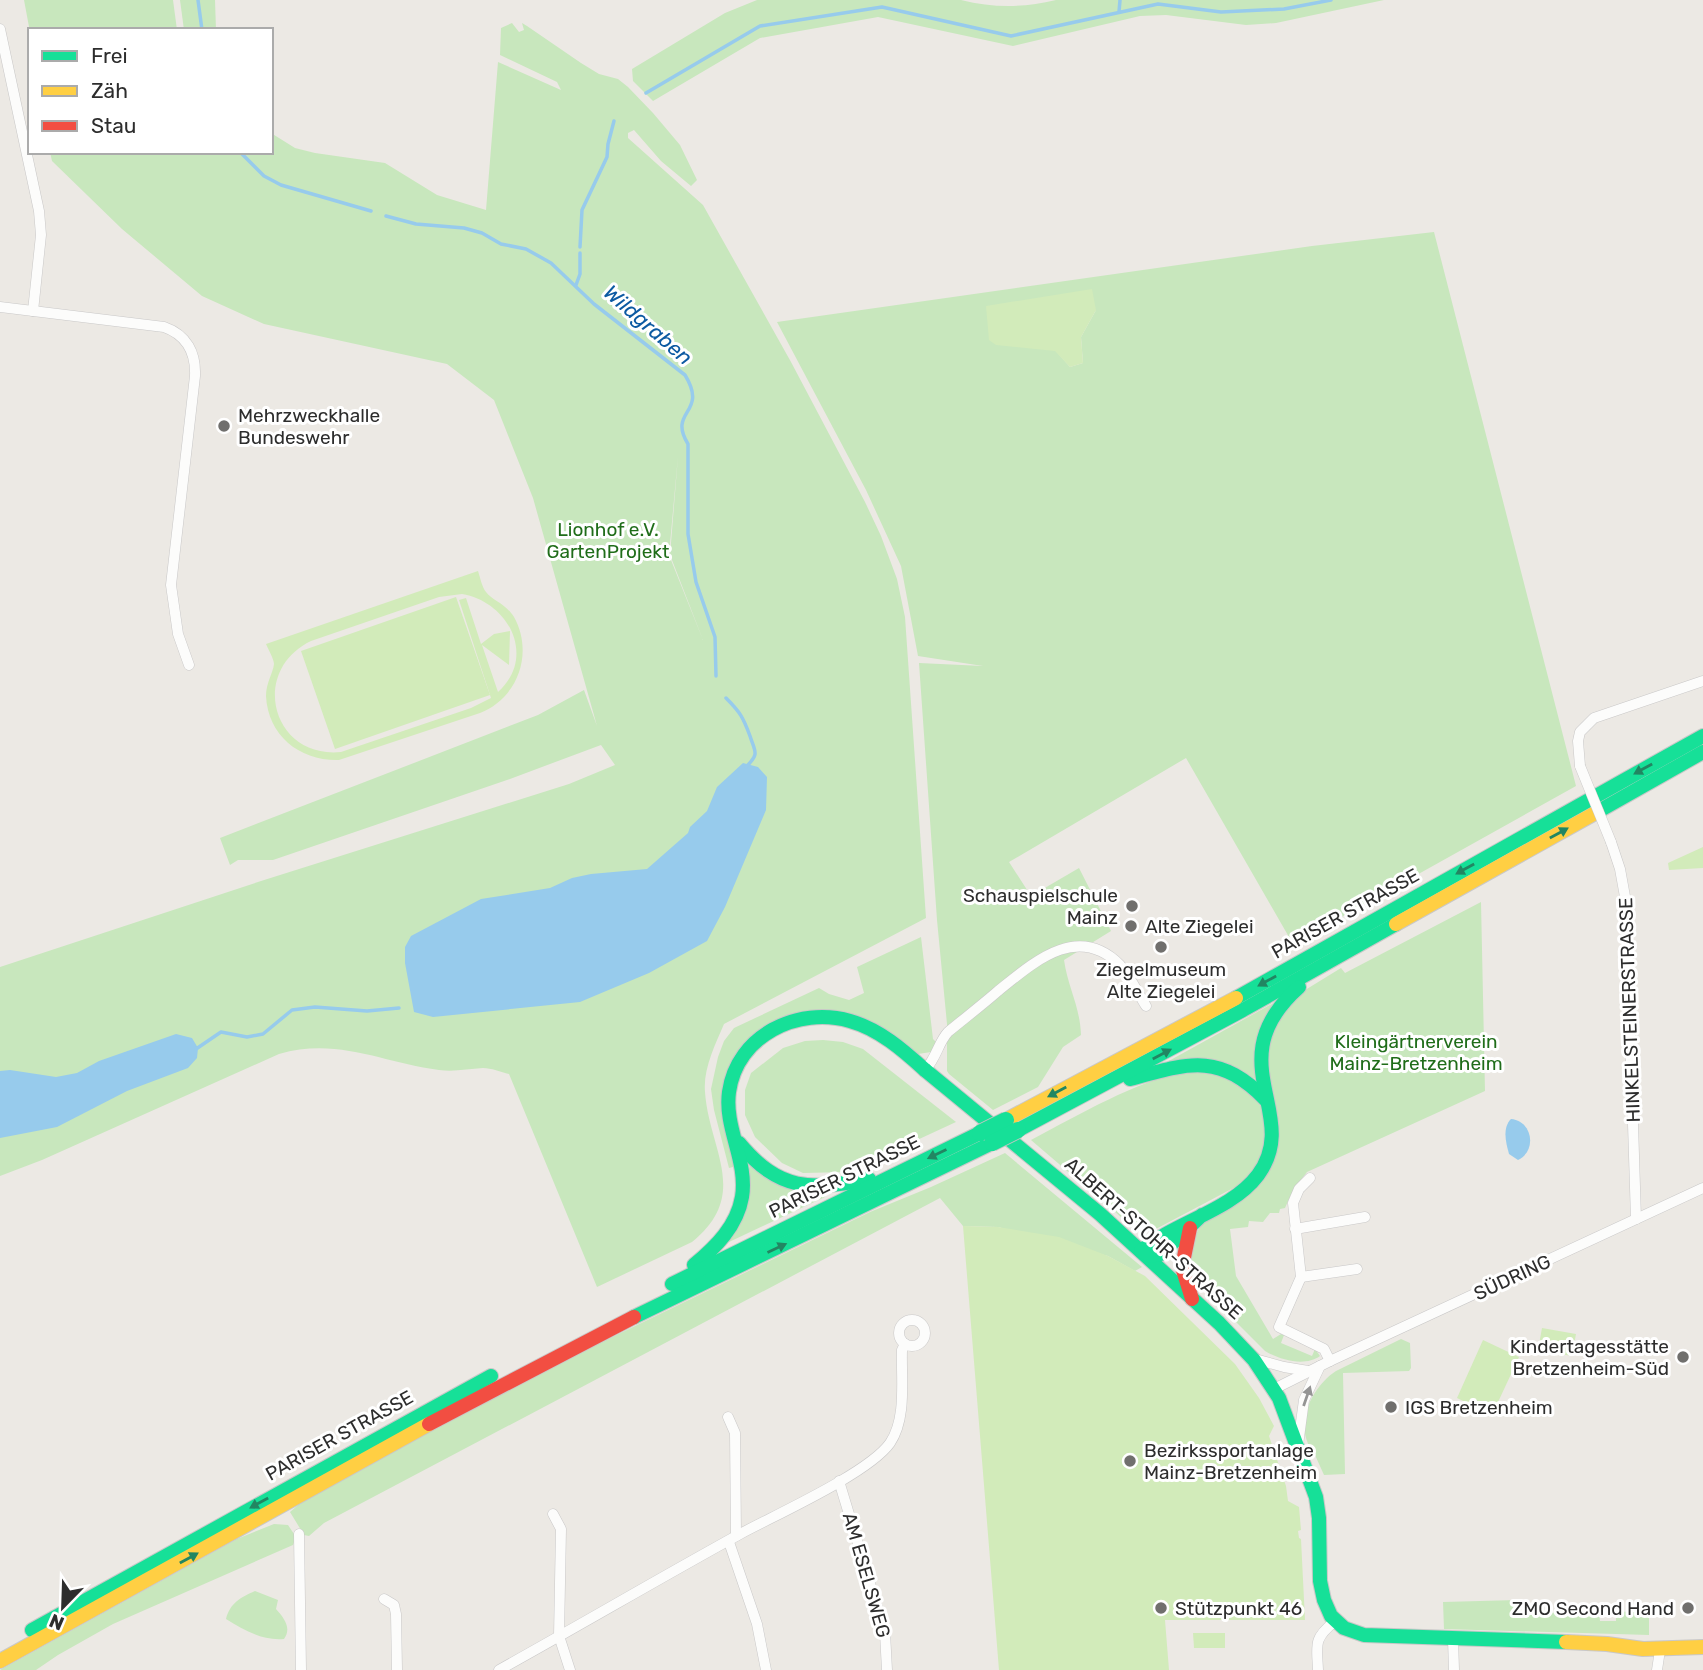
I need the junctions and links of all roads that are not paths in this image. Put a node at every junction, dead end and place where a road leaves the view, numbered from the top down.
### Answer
1 (0, 29) edge
2 (0, 307) edge
3 (33, 311) junction
4 (189, 665) dead end
5 (1703, 681) edge
6 (1703, 736) edge
7 (1703, 752) edge
8 (1350, 950) junction
9 (1146, 1006) dead end
10 (925, 1070) junction
11 (1102, 1087) junction
12 (1266, 1100) junction
13 (1012, 1125) junction
14 (986, 1138) junction
15 (737, 1140) junction
16 (894, 1174) junction
17 (1310, 1178) dead end
18 (1703, 1188) edge
19 (1365, 1217) dead end
20 (1636, 1219) junction
21 (1196, 1221) junction
22 (1295, 1229) junction
23 (1141, 1251) junction
24 (1357, 1269) dead end
25 (1300, 1277) junction
26 (663, 1289) junction
27 (1192, 1299) junction
28 (905, 1344) dead end
29 (1253, 1359) junction
30 (1325, 1363) junction
31 (1309, 1371) junction
32 (1274, 1390) junction
33 (728, 1417) dead end
34 (1298, 1446) junction
35 (839, 1481) junction
36 (553, 1514) dead end
37 (299, 1534) dead end
38 (732, 1539) junction
39 (384, 1599) dead end
40 (1334, 1622) junction
41 (559, 1636) junction
42 (1454, 1639) junction
43 (1703, 1647) edge
44 (0, 1648) edge
45 (1660, 1650) junction
46 (0, 1661) edge
47 (302, 1670) edge
48 (397, 1670) edge
49 (499, 1670) edge
50 (570, 1670) edge
51 (766, 1670) edge
52 (887, 1670) edge
53 (1318, 1670) edge
54 (1454, 1670) edge
55 (1657, 1670) edge

1 - 3 street
2 - 3 street
3 - 4 street
5 - 20 street, HINKELSTEINERSTRASSE, bridge
6 -> 13 main road, PARISER STRASSE
8 -> 7 main road, PARISER STRASSE
11 -> 8 main road, PARISER STRASSE
8 - 12 main road
9 - 10 street
10 - 15 main road, ALBERT-STOHR-STRASSE
10 - 23 main road, ALBERT-STOHR-STRASSE
11 - 12 main road
11 - 13 main road, PARISER STRASSE
12 - 21 main road
13 - 14 main road, PARISER STRASSE, bridge
14 -> 16 main road, PARISER STRASSE
46 -> 14 main road, PARISER STRASSE
15 - 16 main road
15 - 26 main road, ALBERT-STOHR-STRASSE
16 - 26 main road, PARISER STRASSE
17 - 22 street
18 - 20 street, SÜDRING
19 - 22 street
20 - 30 street, SÜDRING
21 - 23 main road
21 - 27 main road
22 - 25 street
23 - 27 main road, ALBERT-STOHR-STRASSE
24 - 25 street
25 - 30 street
26 -> 44 main road, PARISER STRASSE
27 - 29 main road, ALBERT-STOHR-STRASSE
28 - 35 street
29 - 31 street
29 - 32 main road, ALBERT-STOHR-STRASSE
30 - 31 street, SÜDRING
34 -> 30 street
31 - 32 street, SÜDRING
32 - 34 main road, ALBERT-STOHR-STRASSE
33 - 38 street
34 - 40 main road, ALBERT-STOHR-STRASSE
35 - 38 street
35 - 52 street, AM ESELSWEG
36 - 41 street
37 - 47 street
38 - 41 street
38 - 51 street
39 - 48 street
40 - 42 main road
40 - 53 street
41 - 49 street
41 - 50 street
42 - 45 main road
42 - 54 street
43 - 45 main road
45 - 55 street

